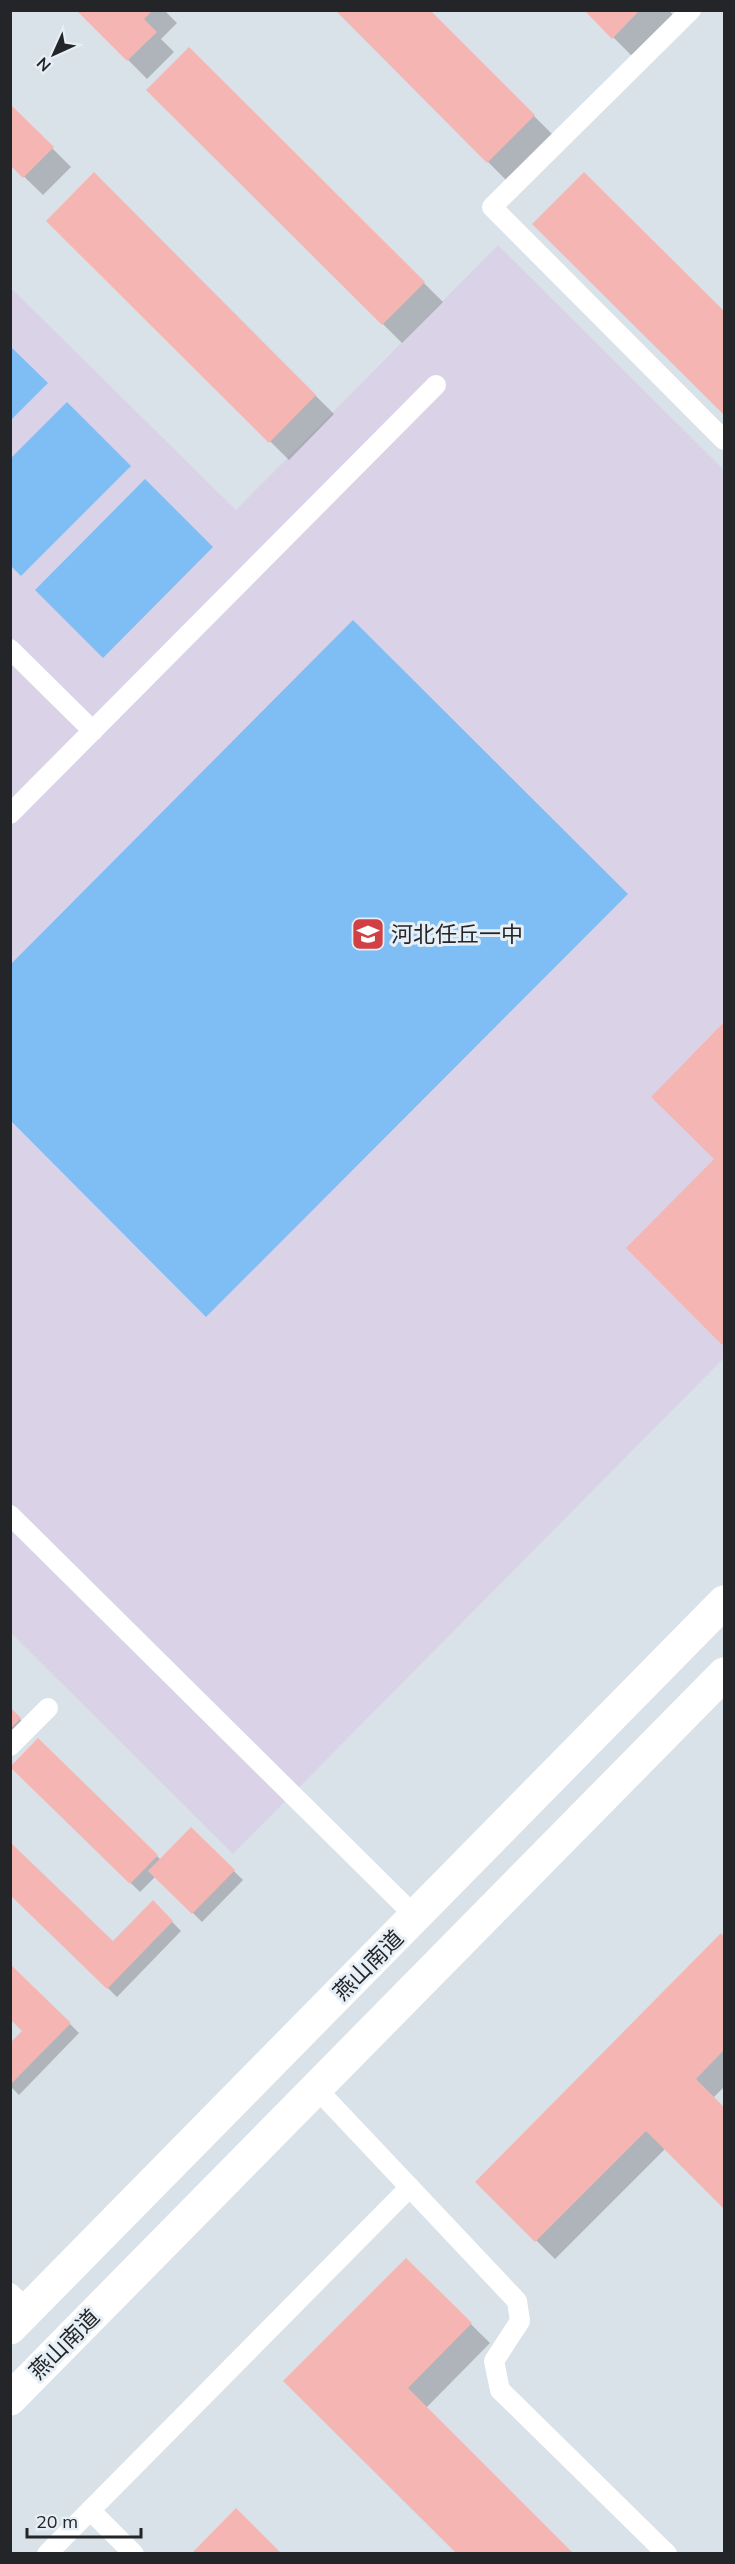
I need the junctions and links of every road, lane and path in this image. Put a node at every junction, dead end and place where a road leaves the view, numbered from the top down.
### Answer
1 (691, 10) edge
2 (436, 385) dead end
3 (724, 440) edge
4 (10, 648) edge
5 (93, 731) junction
6 (10, 814) edge
7 (10, 1515) edge
8 (724, 1602) edge
9 (724, 1674) edge
10 (48, 1708) dead end
11 (10, 1746) edge
12 (416, 1916) junction
13 (316, 2088) junction
14 (410, 2187) junction
15 (16, 2310) edge
16 (10, 2399) edge
17 (90, 2510) junction
18 (47, 2553) edge
19 (134, 2553) edge
20 (667, 2553) edge

1 - 3 lane
2 - 5 lane
4 - 5 lane
5 - 6 lane
7 - 12 lane
8 - 12 main road, 燕山南道
9 - 13 main road, 燕山南道
10 - 11 lane
12 - 15 main road, 燕山南道
13 - 14 lane
13 - 16 main road, 燕山南道
14 - 17 lane
14 - 20 lane
17 - 18 lane
17 - 19 lane

